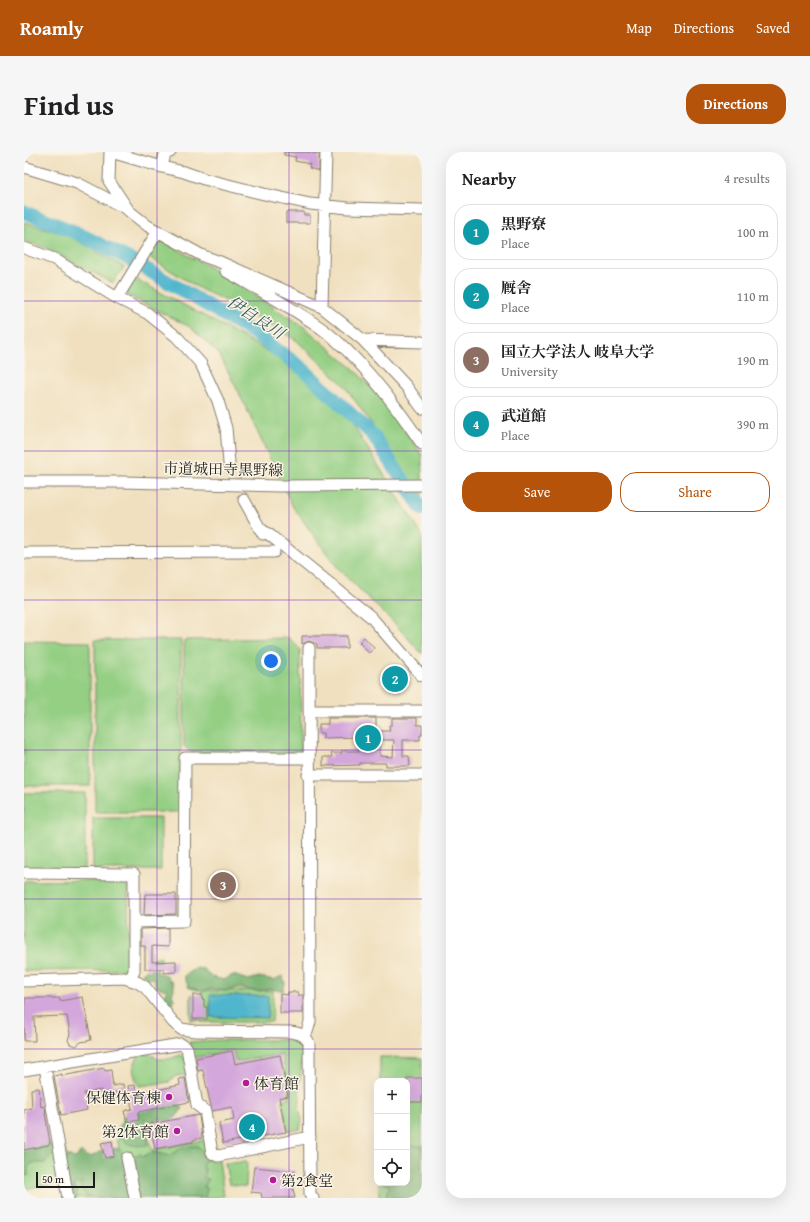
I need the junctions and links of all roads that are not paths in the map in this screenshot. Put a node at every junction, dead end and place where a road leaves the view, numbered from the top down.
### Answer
1 (110, 152) edge
2 (170, 152) edge
3 (326, 152) edge
4 (24, 167) edge
5 (162, 167) junction
6 (325, 207) junction
7 (129, 210) junction
8 (422, 210) edge
9 (156, 234) junction
10 (24, 248) edge
11 (203, 256) junction
12 (119, 295) junction
13 (322, 307) junction
14 (363, 340) junction
15 (422, 342) edge
16 (422, 408) edge
17 (422, 444) edge
18 (229, 463) tunnel mouth
19 (24, 482) edge
20 (422, 484) edge
21 (244, 500) tunnel mouth
22 (259, 528) junction
23 (24, 553) edge
24 (309, 648) dead end
25 (422, 676) edge
26 (309, 711) junction
27 (421, 711) dead end
28 (309, 758) junction
29 (308, 774) junction
30 (422, 775) edge
31 (24, 873) edge
32 (134, 922) junction
33 (127, 979) junction
34 (24, 981) edge
35 (303, 1035) junction
36 (45, 1067) junction
37 (24, 1070) edge
38 (310, 1137) junction
39 (128, 1158) dead end
40 (68, 1198) edge
41 (135, 1198) edge
42 (312, 1198) edge

1 - 5 street
1 - 7 street
2 - 5 street
3 - 6 street
4 - 7 street
5 - 6 street
6 - 8 street
6 - 13 street
7 - 9 street
9 - 11 street
9 - 12 street
10 - 12 street
11 - 13 street
11 - 17 street
12 - 18 street
13 - 14 street
14 - 15 street
14 - 16 street
19 - 20 street, 市道城田寺黒野線
21 - 22 street
22 - 23 street
22 - 25 street
24 - 26 street
26 - 27 street
26 - 28 street
28 - 29 street
28 - 32 street
29 - 30 street
29 - 35 street
31 - 32 street
32 - 33 street
33 - 34 street
33 - 35 street
35 - 38 street
36 - 37 street
36 - 38 street
36 - 40 street
38 - 42 street
39 - 41 street

